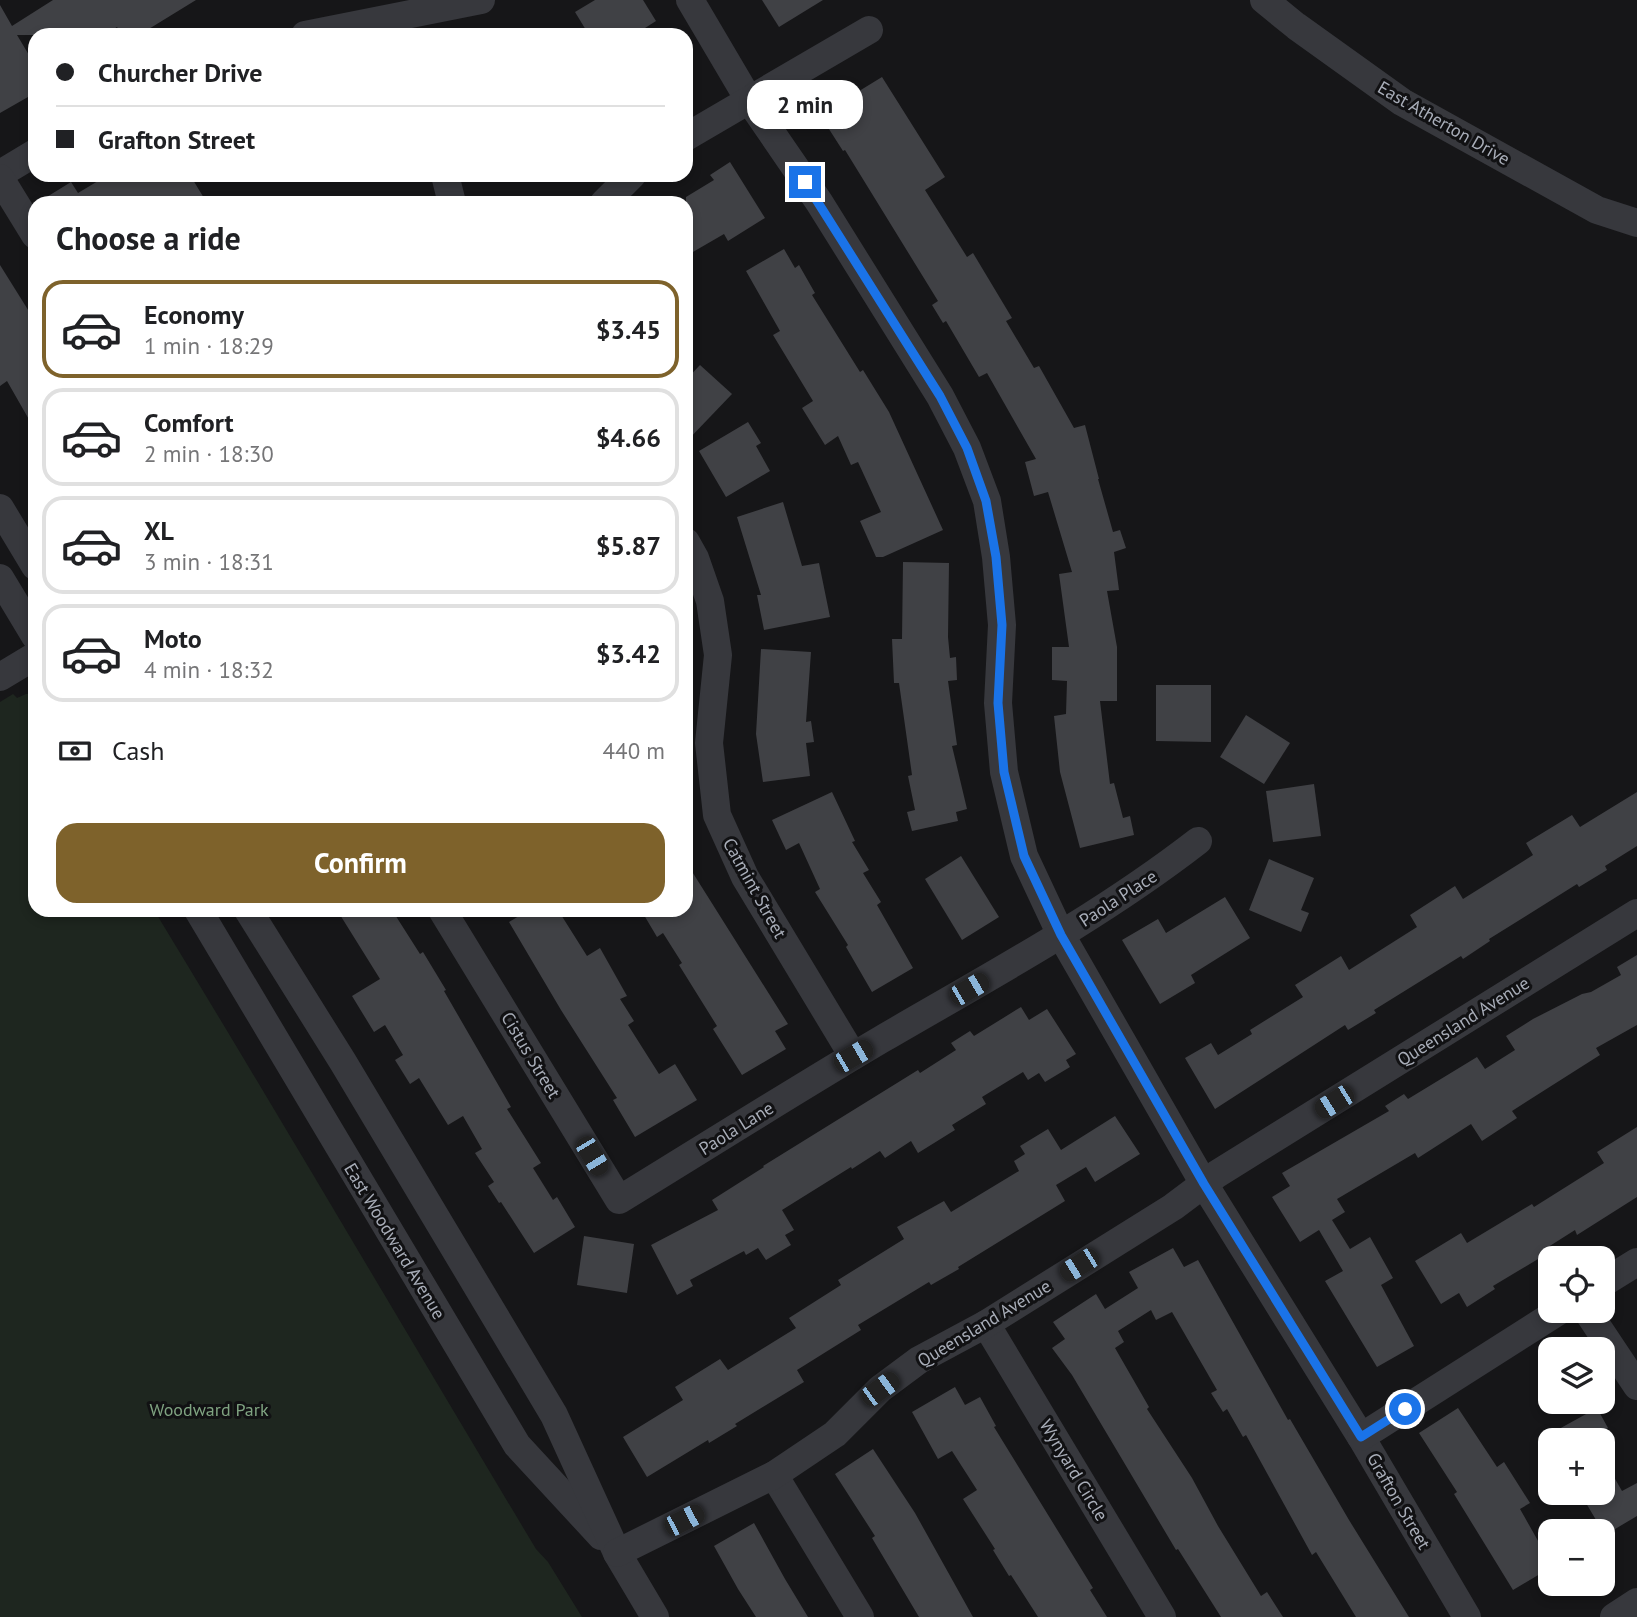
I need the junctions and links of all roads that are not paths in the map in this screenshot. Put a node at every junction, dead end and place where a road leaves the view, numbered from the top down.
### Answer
1 (481, 0) edge
2 (690, 0) edge
3 (1264, 0) edge
4 (405, 17) edge
5 (344, 28) edge
6 (869, 30) dead end
7 (749, 100) junction
8 (693, 133) edge
9 (28, 158) edge
10 (0, 176) edge
11 (625, 182) edge
12 (611, 196) edge
13 (28, 223) edge
14 (1637, 223) edge
15 (0, 508) edge
16 (28, 554) edge
17 (693, 554) edge
18 (0, 579) edge
19 (28, 625) edge
20 (28, 660) edge
21 (0, 677) edge
22 (698, 757) edge
23 (1198, 841) dead end
24 (1637, 913) edge
25 (202, 917) edge
26 (252, 917) edge
27 (446, 917) edge
28 (1061, 935) junction
29 (853, 1056) junction
30 (1204, 1184) junction
31 (619, 1200) joint
32 (1637, 1262) edge
33 (1615, 1276) edge
34 (1540, 1323) edge
35 (1595, 1323) edge
36 (986, 1324) junction
37 (1637, 1386) edge
38 (1361, 1437) junction
39 (774, 1475) junction
40 (617, 1553) junction
41 (1637, 1602) edge
42 (655, 1617) edge
43 (860, 1617) edge
44 (1162, 1617) edge
45 (1467, 1617) edge
46 (1614, 1617) edge

1 - 4 street
2 - 7 street, Grafton Street
3 - 14 street, East Atherton Drive
4 - 5 street
6 - 7 street
7 - 8 street
7 - 28 street, Grafton Street
9 - 10 street
10 - 13 street
11 - 12 street
15 - 16 street
17 - 22 street, Catmint Street
18 - 19 street
20 - 21 street
22 - 29 street, Catmint Street
23 - 28 street, Paola Place
24 - 30 street, Queensland Avenue
25 - 40 street, East Woodward Avenue
26 - 40 street, East Woodward Avenue
27 - 31 street, Cistus Street
28 - 29 street, Paola Place
28 - 30 street, Grafton Street
29 - 31 street, Paola Lane
30 - 36 street, Queensland Avenue
30 - 38 street, Grafton Street
32 - 33 street
34 - 38 street
35 - 37 street
36 - 39 street, Queensland Avenue
36 - 44 street, Wynyard Circle
38 - 45 street, Grafton Street
39 - 40 street, Queensland Avenue
39 - 43 street
40 - 42 street, East Woodward Avenue
41 - 46 street

